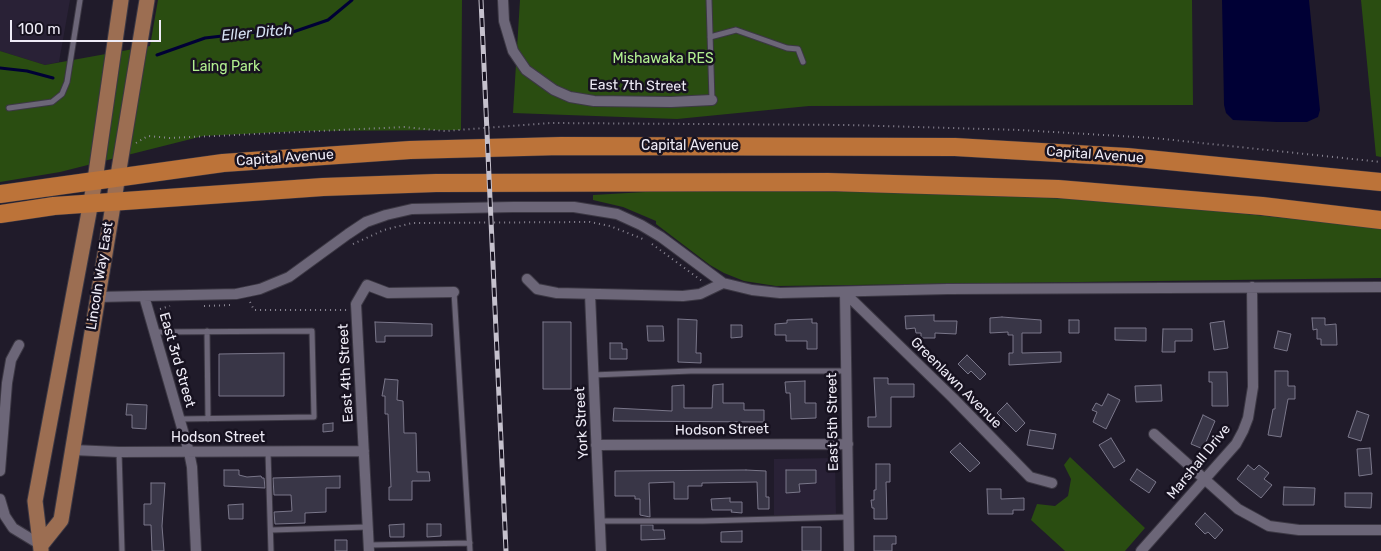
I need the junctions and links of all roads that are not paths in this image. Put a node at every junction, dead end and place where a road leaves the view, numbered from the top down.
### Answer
1 (80, 0) edge
2 (121, 0) edge
3 (147, 0) edge
4 (503, 0) edge
5 (709, 0) edge
6 (710, 37) junction
7 (802, 62) dead end
8 (712, 100) joint
9 (9, 108) dead end
10 (116, 177) junction
11 (95, 180) junction
12 (1381, 182) edge
13 (0, 194) edge
14 (112, 202) junction
15 (90, 204) junction
16 (0, 214) edge
17 (1381, 220) edge
18 (527, 279) dead end
19 (723, 282) junction
20 (1381, 287) edge
21 (1252, 288) junction
22 (454, 292) joint
23 (845, 293) junction
24 (590, 294) junction
25 (144, 296) junction
26 (97, 297) junction
27 (207, 331) junction
28 (155, 332) junction
29 (19, 345) dead end
30 (846, 371) junction
31 (593, 375) junction
32 (208, 418) junction
33 (180, 419) junction
34 (1154, 434) dead end
35 (848, 444) junction
36 (596, 445) junction
37 (73, 450) junction
38 (268, 451) junction
39 (364, 451) junction
40 (119, 452) junction
41 (189, 452) junction
42 (0, 471) edge
43 (1205, 479) junction
44 (1052, 483) dead end
45 (0, 499) edge
46 (848, 517) junction
47 (600, 521) junction
48 (368, 528) junction
49 (270, 530) junction
50 (1381, 530) edge
51 (470, 543) junction
52 (41, 548) edge
53 (369, 548) edge
54 (122, 551) edge
55 (196, 551) edge
56 (271, 551) edge
57 (470, 551) edge
58 (601, 551) edge
59 (849, 551) edge
60 (1141, 551) edge

1 - 9 lane
2 - 11 main road, Lincoln Way East
3 - 10 main road, Lincoln Way East
4 - 8 street, East 7th Street
5 - 6 lane
6 - 7 lane
6 - 8 lane
10 - 11 highway, Capital Avenue
10 - 12 highway, Capital Avenue
10 - 14 main road, Lincoln Way East
11 - 13 highway, Capital Avenue
11 - 15 main road, Lincoln Way East
14 - 15 highway
14 - 17 highway
14 - 26 main road, Lincoln Way East
15 - 16 highway
15 - 52 main road, Lincoln Way East
18 - 24 street
19 - 23 street
19 - 24 street
19 - 25 street
20 - 21 street
21 - 23 street
21 - 43 street, Marshall Drive
22 - 39 street, East 4th Street
22 - 51 lane
23 - 30 street, East 5th Street
23 - 44 street, Greenlawn Avenue
24 - 31 street, York Street
25 - 26 street
25 - 28 street, East 3rd Street
26 - 37 main road, Lincoln Way East
27 - 28 lane
27 - 32 lane
27 - 32 lane
28 - 33 street, East 3rd Street
29 - 42 street
30 - 31 lane
30 - 35 street, East 5th Street
31 - 36 street, York Street
32 - 33 lane
33 - 41 street, East 3rd Street
34 - 43 street
35 - 36 street, Hodson Street
35 - 46 street, East 5th Street
36 - 47 street, York Street
37 - 40 street, Hodson Street
37 - 52 main road, Lincoln Way East
38 - 39 street, Hodson Street
38 - 41 street, Hodson Street
38 - 49 lane
39 - 48 street, East 4th Street
40 - 41 street, Hodson Street
40 - 54 lane
41 - 55 street, East 3rd Street
43 - 50 street
43 - 60 street, Marshall Drive
45 - 52 street
46 - 47 lane
46 - 59 street, East 5th Street
47 - 58 street, York Street
48 - 49 lane
48 - 53 street, East 4th Street
49 - 56 lane
51 - 53 lane
51 - 57 lane

